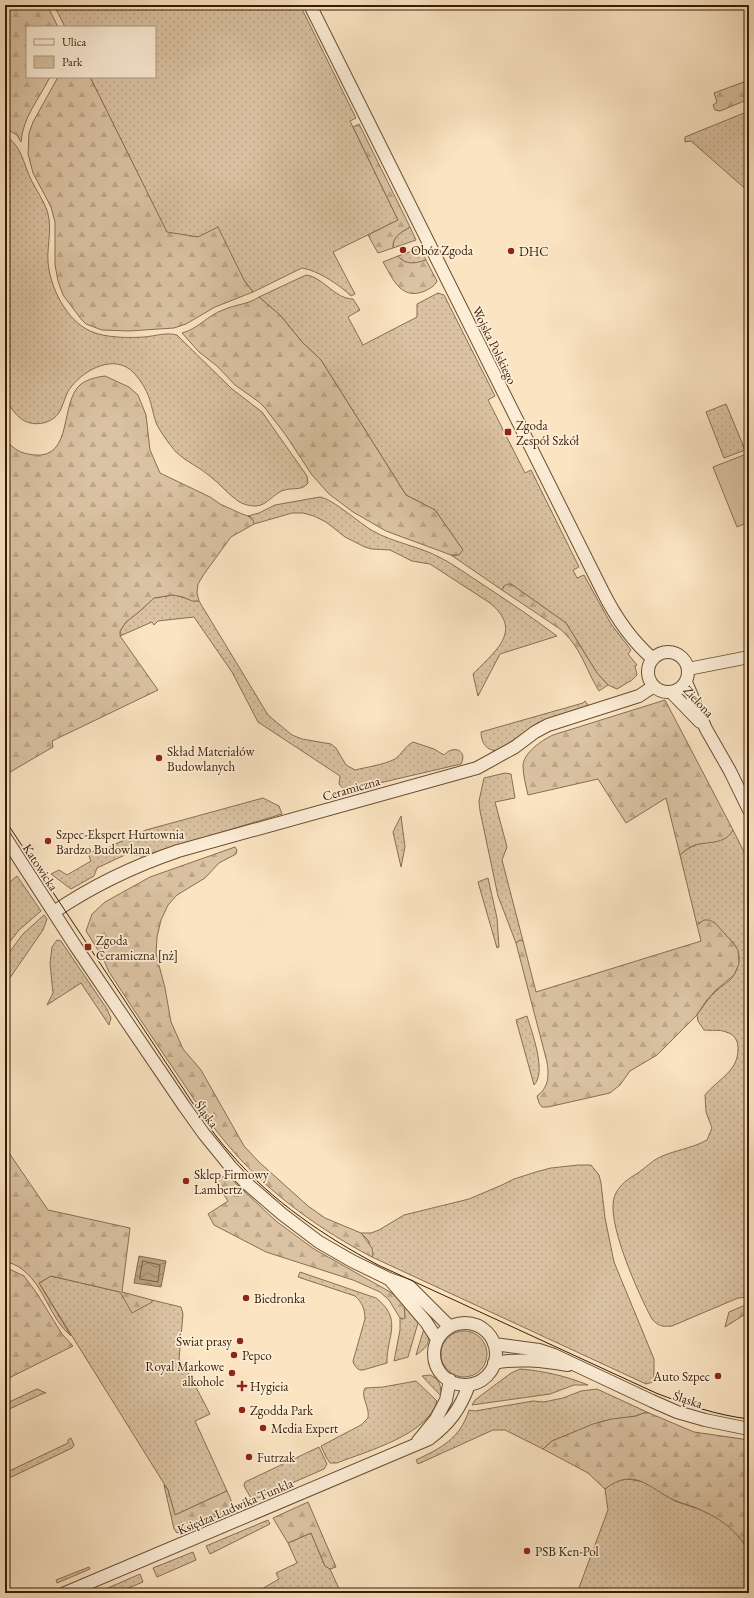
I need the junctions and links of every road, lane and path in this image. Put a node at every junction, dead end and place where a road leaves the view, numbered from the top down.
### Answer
1 (310, 5) edge
2 (749, 657) edge
3 (653, 659) junction
4 (688, 669) junction
5 (686, 682) junction
6 (654, 686) junction
7 (671, 692) junction
8 (706, 729) junction
9 (749, 810) edge
10 (5, 838) edge
11 (54, 912) junction
12 (390, 1279) junction
13 (450, 1327) junction
14 (438, 1339) junction
15 (494, 1344) junction
16 (494, 1363) junction
17 (577, 1366) junction
18 (450, 1380) junction
19 (469, 1385) junction
20 (749, 1429) edge
21 (415, 1445) junction
22 (65, 1593) edge

1 - 3 street, Wojska Polskiego
2 - 4 street
3 - 4 street
3 - 6 street
4 - 5 street
5 - 7 street
5 - 8 street, Zielona
6 - 7 street
6 - 11 street, Ceramiczna
7 - 8 street, Zielona
8 - 9 street, Zielona
10 - 11 street, Katowicka
11 - 12 street, Śląska
12 - 13 street, Śląska
12 - 14 street, Śląska
13 - 14 street
13 - 15 street
14 - 18 street
15 - 16 street
15 - 17 street, Śląska
16 - 17 street, Śląska
16 - 19 street
17 - 20 street, Śląska
18 - 19 street
18 - 21 street, Księdza Ludwika Tunkla
19 - 21 street, Księdza Ludwika Tunkla
21 - 22 street, Księdza Ludwika Tunkla

